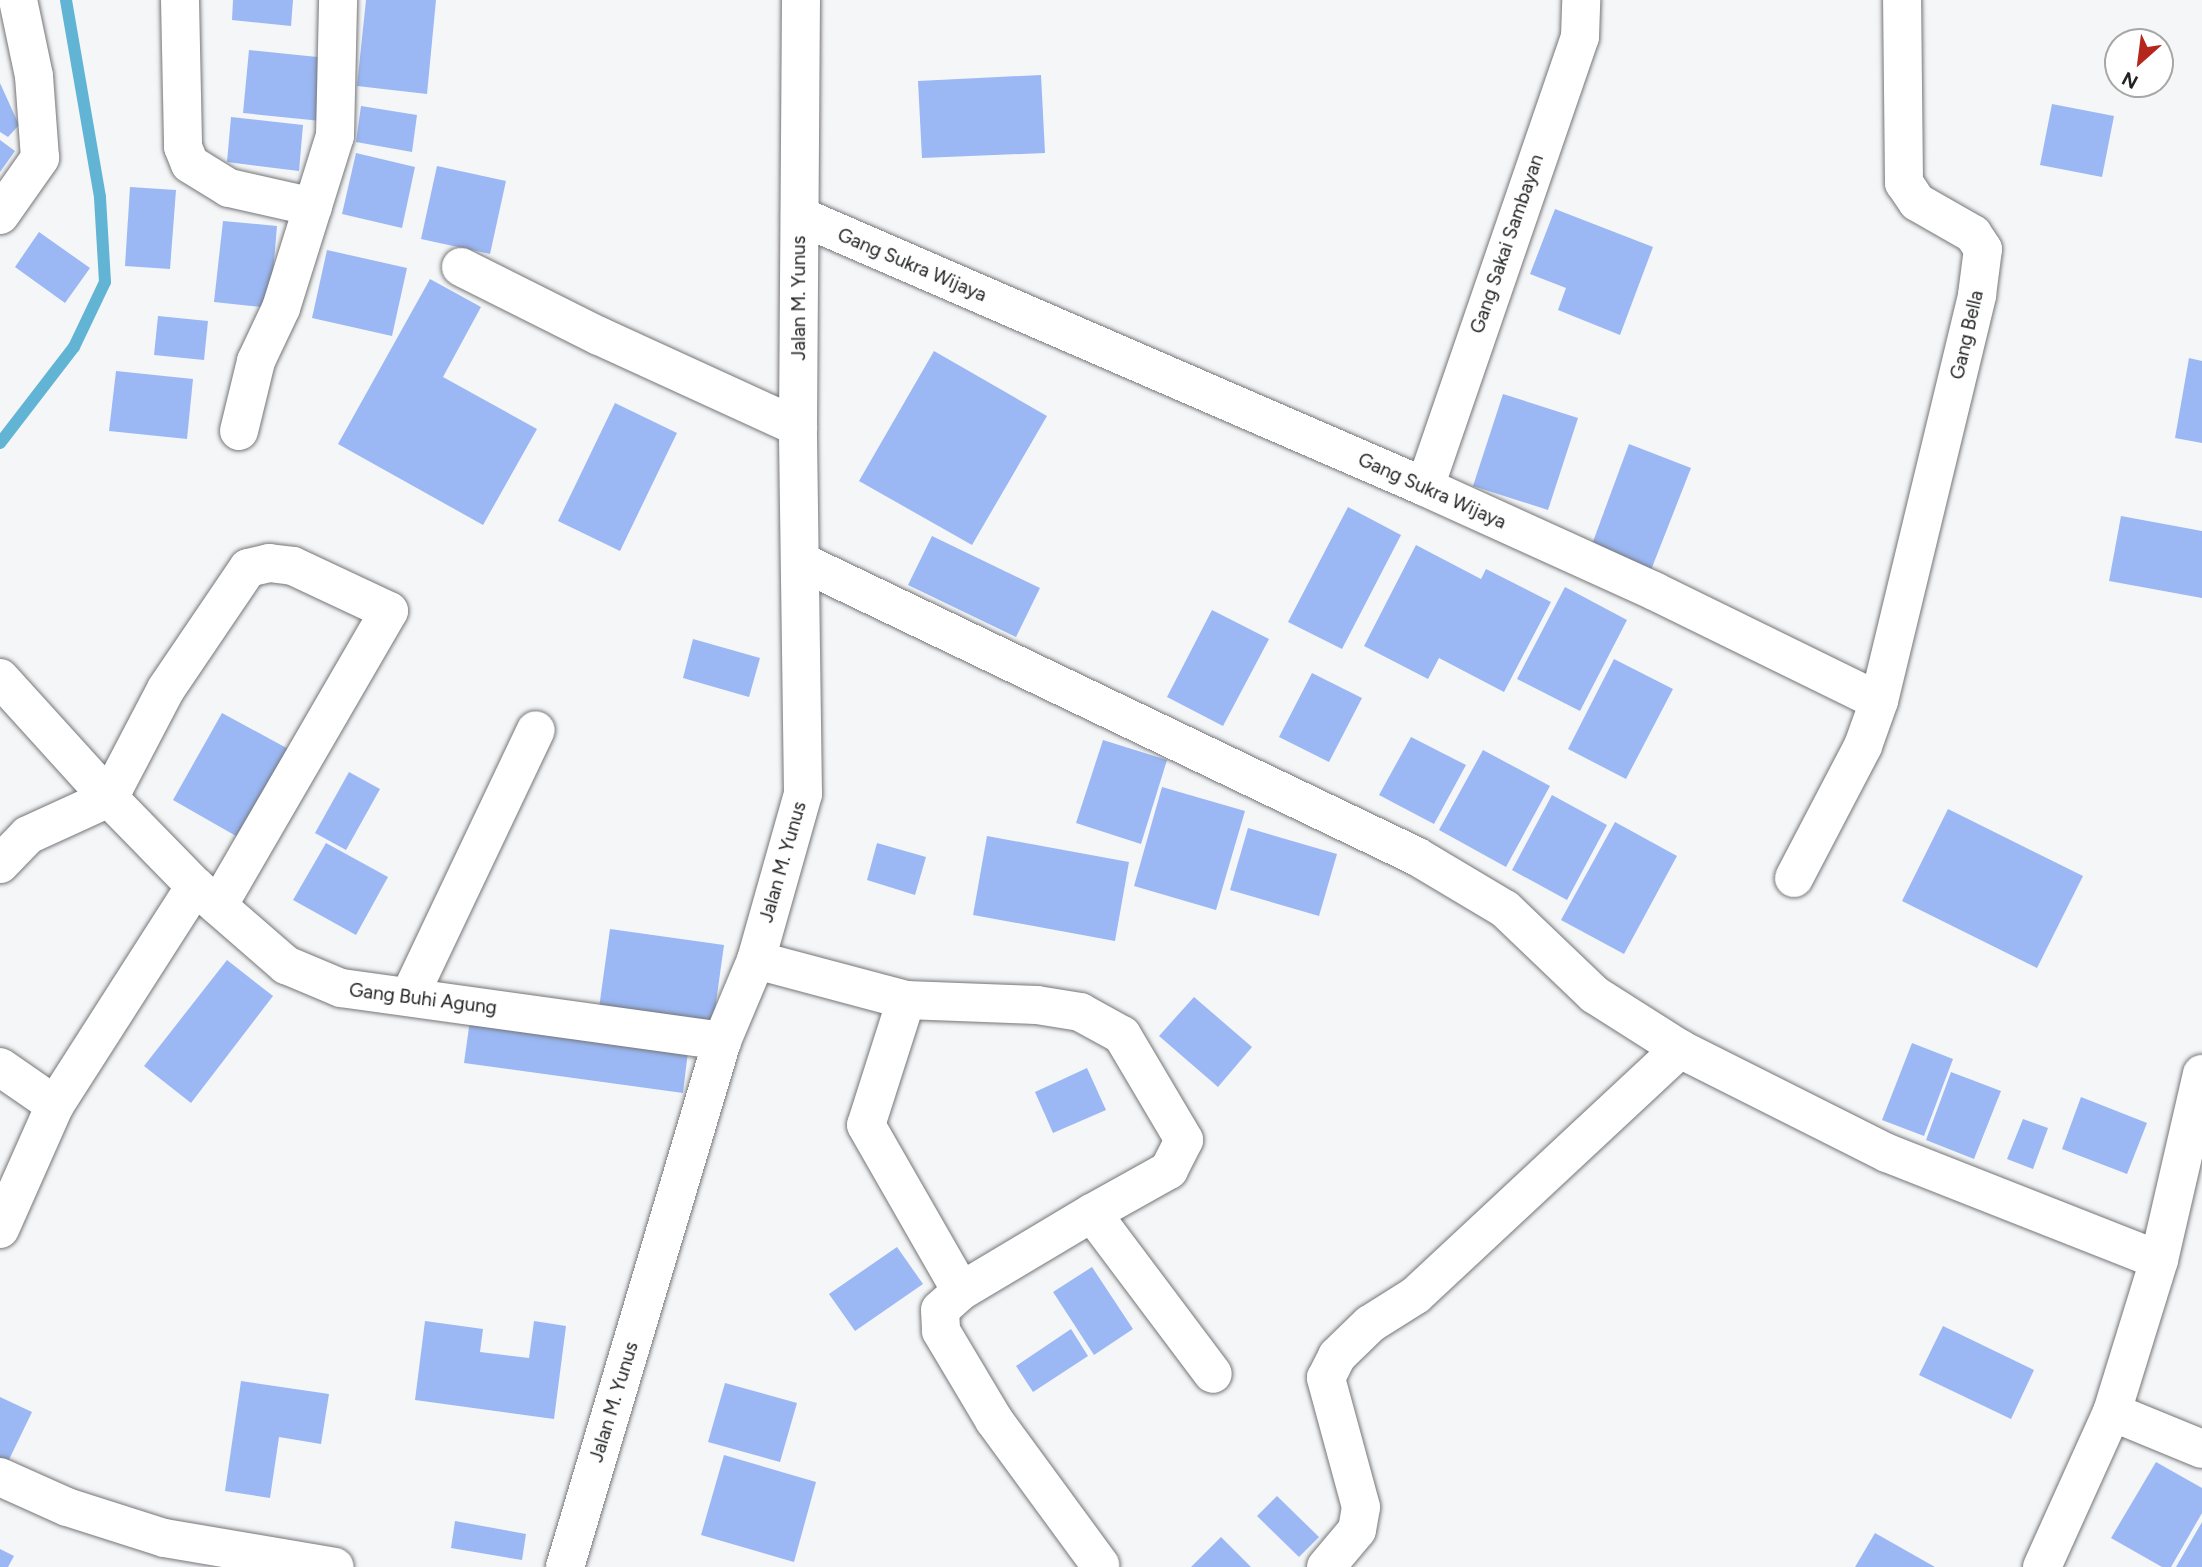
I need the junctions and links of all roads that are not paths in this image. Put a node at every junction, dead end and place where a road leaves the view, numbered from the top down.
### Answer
1 (18, 0) edge
2 (180, 0) edge
3 (338, 0) edge
4 (801, 0) edge
5 (1581, 0) edge
6 (1902, 0) edge
7 (313, 207) junction
8 (0, 215) edge
9 (800, 216) junction
10 (461, 267) dead end
11 (798, 427) junction
12 (239, 431) dead end
13 (1425, 487) junction
14 (802, 562) junction
15 (0, 678) edge
16 (1879, 701) junction
17 (536, 730) dead end
18 (109, 798) junction
19 (0, 864) edge
20 (1794, 878) dead end
21 (206, 896) junction
22 (759, 946) junction
23 (410, 995) junction
24 (906, 1000) junction
25 (722, 1041) junction
26 (1680, 1049) junction
27 (0, 1067) edge
28 (2202, 1074) edge
29 (55, 1105) junction
30 (1093, 1213) junction
31 (0, 1229) edge
32 (2159, 1260) junction
33 (961, 1291) junction
34 (1213, 1374) dead end
35 (2112, 1412) junction
36 (2202, 1449) edge
37 (0, 1477) edge
38 (1100, 1565) dead end
39 (335, 1567) edge
40 (565, 1567) edge
41 (1326, 1567) edge
42 (2042, 1567) edge

1 - 8 street
2 - 7 street
3 - 7 street
4 - 9 street, Jalan M. Yunus
5 - 13 street, Gang Sakai Sambayan
6 - 16 street, Gang Bella
7 - 12 street
9 - 11 street, Jalan M. Yunus
9 - 13 street, Gang Sukra Wijaya
10 - 11 street
11 - 14 street, Jalan M. Yunus
13 - 16 street, Gang Sukra Wijaya
14 - 22 street, Jalan M. Yunus
14 - 26 street
15 - 18 street, Gang Buhi Agung
16 - 20 street
17 - 23 street
18 - 19 street
18 - 21 street, Gang Buhi Agung
18 - 21 street
21 - 23 street, Gang Buhi Agung
21 - 29 street
22 - 24 street
22 - 25 street, Jalan M. Yunus
23 - 25 street, Gang Buhi Agung
24 - 30 street
24 - 33 street
25 - 40 street, Jalan M. Yunus
26 - 32 street
26 - 41 street
27 - 29 street
28 - 32 street
29 - 31 street
30 - 33 street
30 - 34 street
32 - 35 street
33 - 38 street
35 - 36 street
35 - 42 street
37 - 39 street

